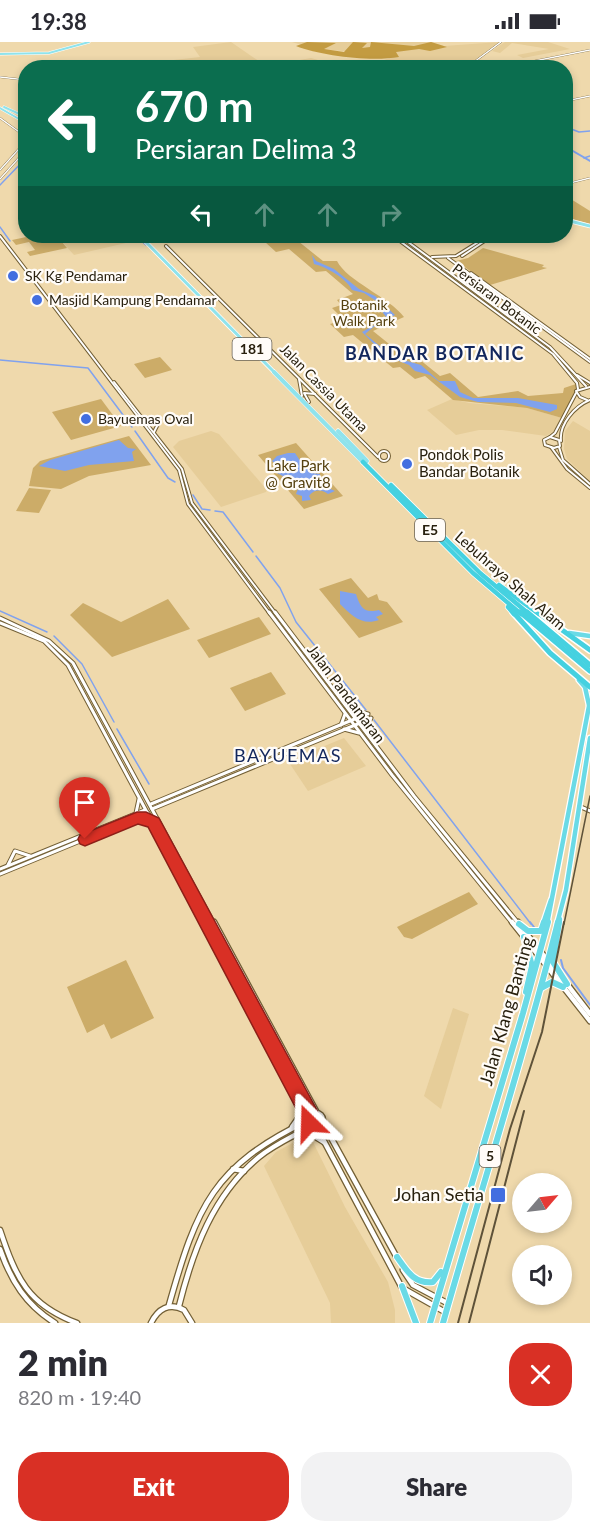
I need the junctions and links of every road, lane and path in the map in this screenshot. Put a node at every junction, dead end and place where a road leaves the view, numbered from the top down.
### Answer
1 (88, 42) edge
2 (501, 42) edge
3 (590, 50) edge
4 (0, 53) edge
5 (480, 60) edge
6 (539, 60) edge
7 (0, 77) edge
8 (18, 78) edge
9 (590, 96) edge
10 (573, 100) edge
11 (0, 106) edge
12 (18, 114) edge
13 (18, 115) edge
14 (18, 115) edge
15 (0, 117) edge
16 (18, 130) edge
17 (18, 151) edge
18 (18, 160) edge
19 (0, 171) edge
20 (1, 178) edge
21 (590, 179) edge
22 (573, 183) edge
23 (573, 222) edge
24 (589, 227) edge
25 (0, 236) edge
26 (149, 243) edge
27 (149, 243) edge
28 (402, 243) edge
29 (409, 243) edge
30 (479, 243) edge
31 (483, 243) edge
32 (166, 246) dead end
33 (427, 256) junction
34 (450, 259) junction
35 (446, 269) junction
36 (465, 283) junction
37 (459, 285) junction
38 (499, 308) junction
39 (493, 310) junction
40 (590, 360) edge
41 (103, 369) junction
42 (299, 377) junction
43 (589, 385) edge
44 (578, 389) junction
45 (576, 393) junction
46 (316, 394) junction
47 (302, 396) junction
48 (590, 400) edge
49 (309, 402) junction
50 (143, 419) junction
51 (154, 432) junction
52 (550, 437) junction
53 (561, 441) junction
54 (365, 444) junction
55 (551, 447) junction
56 (559, 447) junction
57 (383, 452) junction
58 (378, 457) junction
59 (365, 461) junction
60 (590, 486) edge
61 (447, 542) junction
62 (492, 590) junction
63 (0, 618) edge
64 (0, 623) edge
65 (567, 632) junction
66 (590, 636) edge
67 (590, 650) edge
68 (73, 663) junction
69 (68, 665) junction
70 (590, 665) edge
71 (590, 671) edge
72 (574, 675) junction
73 (590, 687) edge
74 (589, 704) edge
75 (348, 708) junction
76 (344, 711) junction
77 (351, 721) junction
78 (358, 721) junction
79 (340, 725) junction
80 (355, 725) junction
81 (344, 729) junction
82 (363, 736) junction
83 (370, 736) junction
84 (590, 743) edge
85 (142, 791) junction
86 (137, 793) junction
87 (164, 799) junction
88 (151, 806) junction
89 (159, 806) junction
90 (581, 807) junction
91 (147, 811) junction
92 (590, 811) edge
93 (156, 815) junction
94 (136, 816) junction
95 (153, 823) junction
96 (33, 856) junction
97 (20, 861) junction
98 (27, 863) junction
99 (7, 867) junction
100 (17, 868) junction
101 (0, 869) edge
102 (0, 874) edge
103 (556, 892) junction
104 (562, 902) junction
105 (519, 924) junction
106 (524, 937) junction
107 (540, 954) junction
108 (547, 963) junction
109 (565, 986) junction
110 (540, 989) junction
111 (590, 1014) edge
112 (522, 1015) junction
113 (590, 1021) edge
114 (299, 1096) junction
115 (316, 1113) junction
116 (310, 1118) junction
117 (323, 1123) junction
118 (311, 1126) junction
119 (317, 1128) junction
120 (291, 1129) junction
121 (296, 1135) junction
122 (327, 1145) junction
123 (233, 1169) junction
124 (244, 1171) junction
125 (236, 1180) junction
126 (0, 1230) edge
127 (0, 1249) edge
128 (397, 1257) junction
129 (444, 1267) junction
130 (402, 1286) junction
131 (435, 1302) junction
132 (449, 1304) junction
133 (169, 1305) junction
134 (179, 1306) junction
135 (446, 1313) junction
136 (55, 1323) edge
137 (77, 1323) edge
138 (151, 1323) edge
139 (192, 1323) edge
140 (416, 1323) edge
141 (430, 1323) edge
142 (443, 1323) edge

1 - 4 main road
2 - 5 main road
3 - 6 main road
7 - 8 main road
9 - 10 main road
11 - 12 main road
11 - 13 main road
11 - 14 main road
15 - 16 main road
17 - 19 main road
18 - 20 main road
21 - 22 main road
23 - 24 main road
25 - 41 main road, Jalan Pandamaran
26 - 47 main road, 181
27 - 59 main road, 181
28 - 37 main road, Persiaran Botanic
29 - 33 main road, Persiaran Botanic
30 - 34 main road
31 - 34 main road
32 - 42 main road, Jalan Cassia Utama
33 - 34 main road
33 - 35 main road, Persiaran Botanic
34 - 35 main road
34 - 40 main road
35 - 36 main road, Persiaran Botanic
36 - 37 main road
36 - 38 main road, Persiaran Botanic
37 - 39 main road, Persiaran Botanic
38 - 39 main road
38 - 43 main road, Persiaran Botanic
39 - 44 main road, Persiaran Botanic
41 - 50 main road, Jalan Pandamaran
41 - 76 main road, Jalan Pandamaran
42 - 46 main road, Jalan Cassia Utama
42 - 47 main road
43 - 44 main road
44 - 45 main road
45 - 48 main road
45 - 52 main road
46 - 49 main road
46 - 54 main road, Jalan Cassia Utama
47 - 49 main road, 181
48 - 53 main road
49 - 59 main road, 181
50 - 51 main road, Jalan Pandamaran
50 - 51 main road
51 - 75 main road, Jalan Pandamaran
52 - 53 main road
52 - 55 main road
53 - 56 main road
54 - 57 main road, Jalan Cassia Utama
54 - 58 main road, Jalan Cassia Utama
55 - 56 main road
55 - 60 main road
56 - 60 main road
57 - 58 main road
57 - 58 main road
59 - 61 highway, Lebuhraya Shah Alam / E5
59 - 62 highway, Lebuhraya Shah Alam / E5
61 - 65 highway
61 - 70 highway, Lebuhraya Shah Alam / E5
62 - 71 highway, Lebuhraya Shah Alam / E5
62 - 72 highway
63 - 68 main road
64 - 69 main road
65 - 66 highway
65 - 67 highway
68 - 69 main road
68 - 85 main road
69 - 86 main road
72 - 73 highway
72 - 74 highway
74 - 103 highway, Jalan Klang Banting / 5
75 - 78 main road, Jalan Pandamaran
75 - 83 main road
76 - 77 main road, Jalan Pandamaran
76 - 79 main road
77 - 78 main road
77 - 79 main road
77 - 80 main road, Jalan Pandamaran
78 - 80 main road
78 - 83 main road, Jalan Pandamaran
79 - 87 main road
80 - 81 main road
80 - 82 main road, Jalan Pandamaran
81 - 82 main road
81 - 89 main road
82 - 106 main road, Jalan Pandamaran
83 - 105 main road, Jalan Pandamaran
84 - 90 highway, Jalan Klang Banting / 5
85 - 87 main road
85 - 88 main road
86 - 91 main road
86 - 94 main road
87 - 88 main road
88 - 89 main road
88 - 93 main road
89 - 93 main road
90 - 92 main road
90 - 104 highway, Jalan Klang Banting / 5
91 - 94 main road
91 - 95 main road
93 - 115 main road
94 - 95 main road
94 - 96 main road
94 - 98 main road
95 - 114 main road
96 - 97 main road
96 - 99 main road
97 - 98 main road
97 - 99 main road
97 - 100 main road
98 - 100 main road
99 - 101 main road
100 - 102 main road
103 - 105 highway
103 - 107 highway, Jalan Klang Banting / 5
104 - 108 highway, Jalan Klang Banting / 5
104 - 109 highway
105 - 107 main road, Jalan Pandamaran
106 - 107 main road, Jalan Pandamaran
106 - 112 highway
107 - 108 main road, Jalan Pandamaran
107 - 112 highway, Jalan Klang Banting / 5
108 - 109 main road, Jalan Pandamaran
108 - 110 highway, Jalan Klang Banting / 5
109 - 110 highway
109 - 111 main road, Jalan Pandamaran
109 - 113 main road, Jalan Pandamaran
110 - 132 highway, Jalan Klang Banting / 5
112 - 129 highway, Jalan Klang Banting / 5
114 - 115 main road
114 - 116 main road
114 - 120 main road
115 - 116 main road
115 - 117 main road
116 - 118 main road
116 - 120 main road
117 - 119 main road
117 - 128 main road
118 - 119 main road
118 - 121 main road
119 - 122 main road
120 - 123 main road
121 - 122 main road
121 - 124 main road
122 - 130 main road
123 - 124 main road
123 - 125 main road
123 - 133 main road
124 - 125 main road
125 - 134 main road
126 - 137 main road
127 - 136 main road
128 - 129 highway
128 - 131 main road
129 - 131 highway, Jalan Klang Banting / 5
130 - 131 main road
130 - 140 highway
131 - 132 main road
131 - 135 main road
131 - 141 highway, Jalan Klang Banting / 5
132 - 135 highway, Jalan Klang Banting / 5
133 - 134 main road
133 - 138 main road
134 - 139 main road
135 - 142 highway, Jalan Klang Banting / 5

